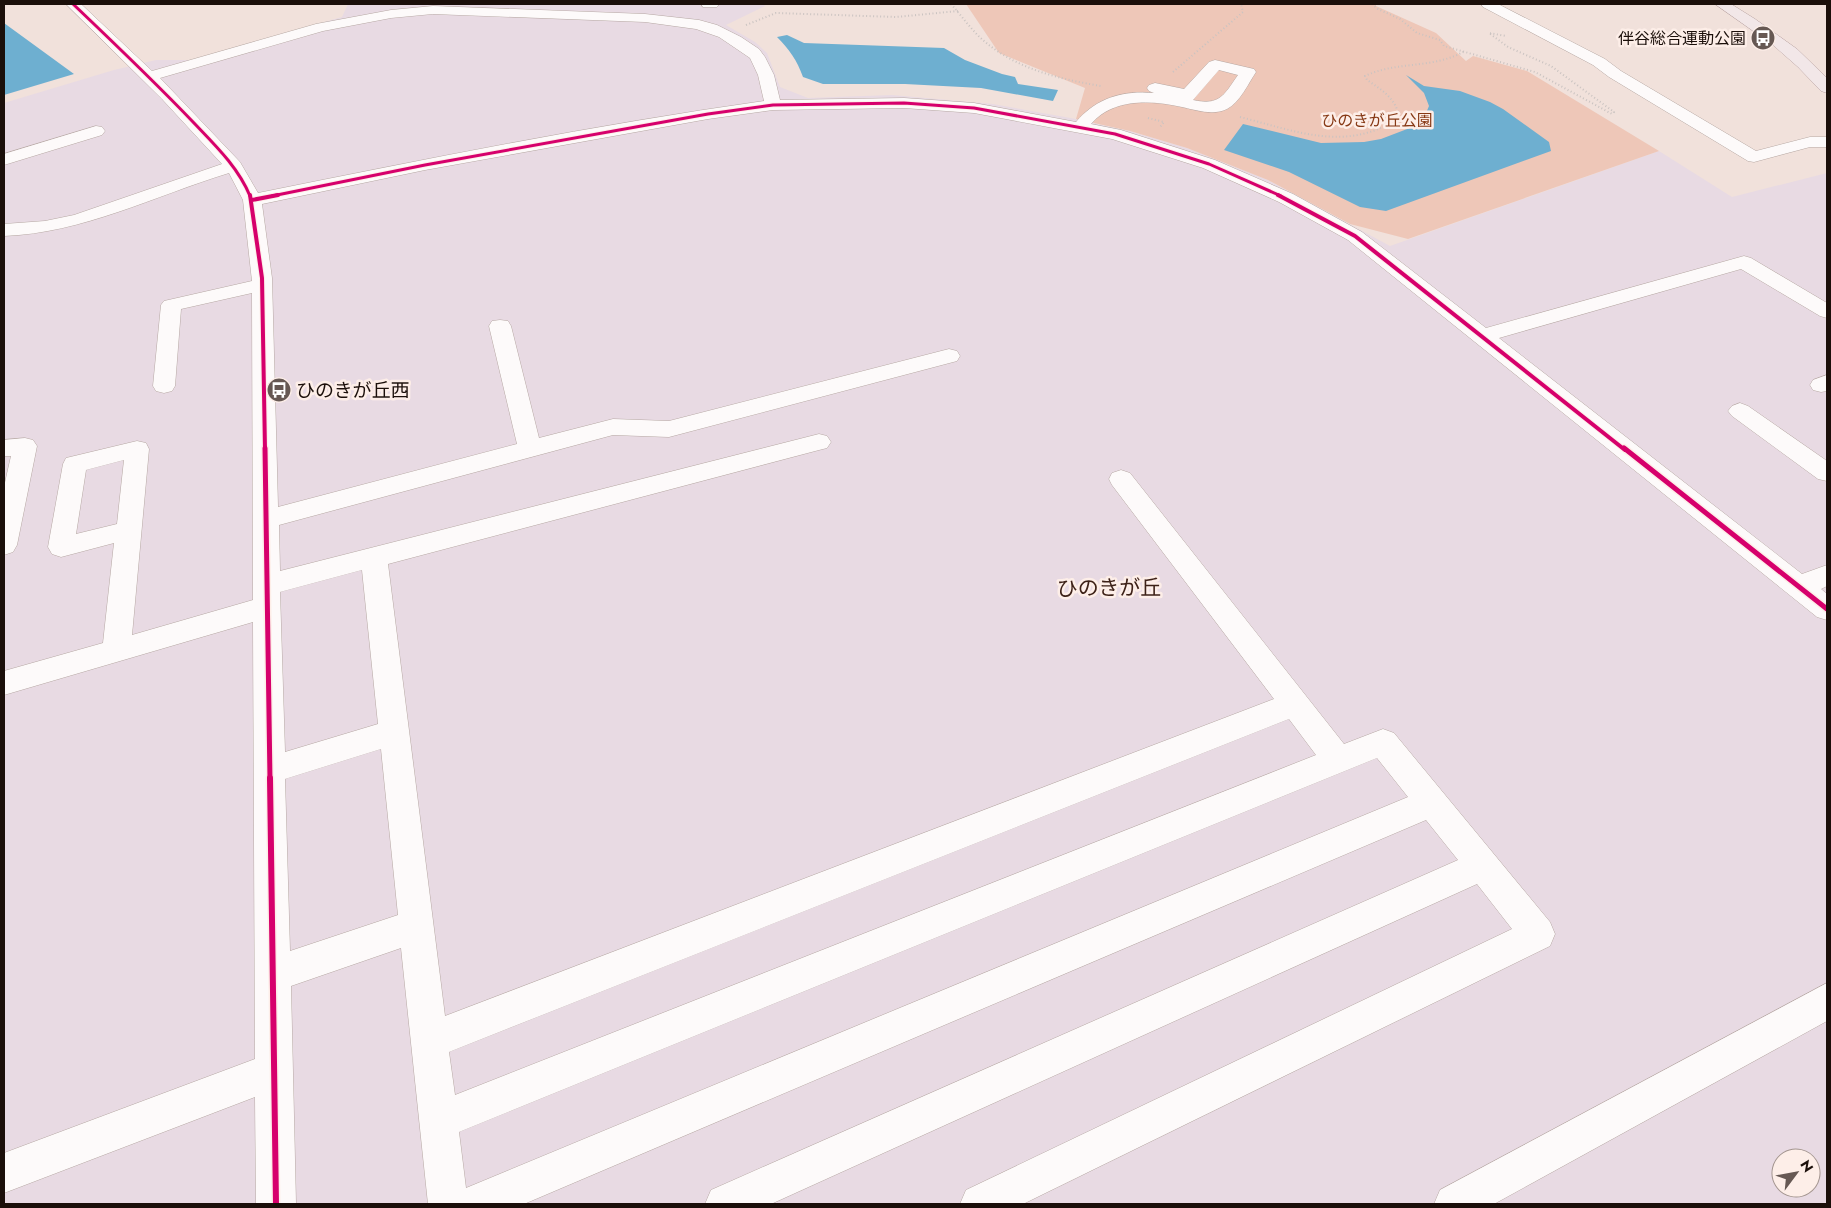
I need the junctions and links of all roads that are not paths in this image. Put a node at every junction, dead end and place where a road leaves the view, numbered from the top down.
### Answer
1 (73, 4) edge
2 (708, 4) edge
3 (712, 4) edge
4 (1488, 4) edge
5 (1722, 4) edge
6 (479, 8) edge
7 (150, 76) junction
8 (1155, 88) road end
9 (1827, 88) edge
10 (773, 105) junction
11 (1080, 127) junction
12 (96, 131) dead end
13 (1827, 142) edge
14 (4, 160) edge
15 (234, 166) junction
16 (252, 200) junction
17 (4, 230) edge
18 (262, 285) junction
19 (1827, 312) edge
20 (500, 326) dead end
21 (1483, 336) junction
22 (949, 356) dead end
23 (164, 386) dead end
24 (1740, 411) dead end
25 (819, 442) dead end
26 (4, 448) edge
27 (530, 449) junction
28 (1827, 473) edge
29 (1121, 479) dead end
30 (266, 519) junction
31 (129, 530) dead end
32 (4, 545) edge
33 (374, 557) junction
34 (1827, 575) edge
35 (1800, 586) junction
36 (267, 596) junction
37 (1827, 609) edge
38 (116, 650) junction
39 (4, 683) edge
40 (1295, 704) junction
41 (394, 732) junction
42 (1338, 760) junction
43 (269, 770) junction
44 (1432, 802) junction
45 (1483, 865) junction
46 (416, 926) junction
47 (273, 974) junction
48 (1827, 1001) edge
49 (430, 1041) junction
50 (274, 1071) junction
51 (438, 1122) junction
52 (4, 1173) edge
53 (454, 1203) edge
54 (276, 1204) edge
55 (726, 1204) edge
56 (980, 1204) edge
57 (1454, 1204) edge

1 - 7 street
2 - 3 street
4 - 13 street
5 - 9 main road
6 - 7 street
6 - 10 street
7 - 15 street
8 - 11 street
10 - 11 street
10 - 16 street
11 - 21 street
12 - 14 street
15 - 16 street
15 - 17 street
16 - 18 street
18 - 23 street
18 - 30 street
19 - 21 street
20 - 27 street
21 - 35 street
22 - 27 street
24 - 28 street
25 - 33 street
26 - 32 street
27 - 30 street
29 - 40 street
30 - 36 street
31 - 38 street
33 - 36 street
33 - 41 street
34 - 35 street
35 - 37 street
36 - 38 street
36 - 43 street
38 - 39 street
40 - 42 street
40 - 49 street
41 - 43 street
41 - 46 street
42 - 44 street
42 - 51 street
43 - 47 street
44 - 45 street
44 - 53 street
45 - 55 street
45 - 56 street
46 - 47 street
46 - 49 street
47 - 50 street
48 - 57 street
49 - 51 street
50 - 52 street
50 - 54 street
51 - 53 street

